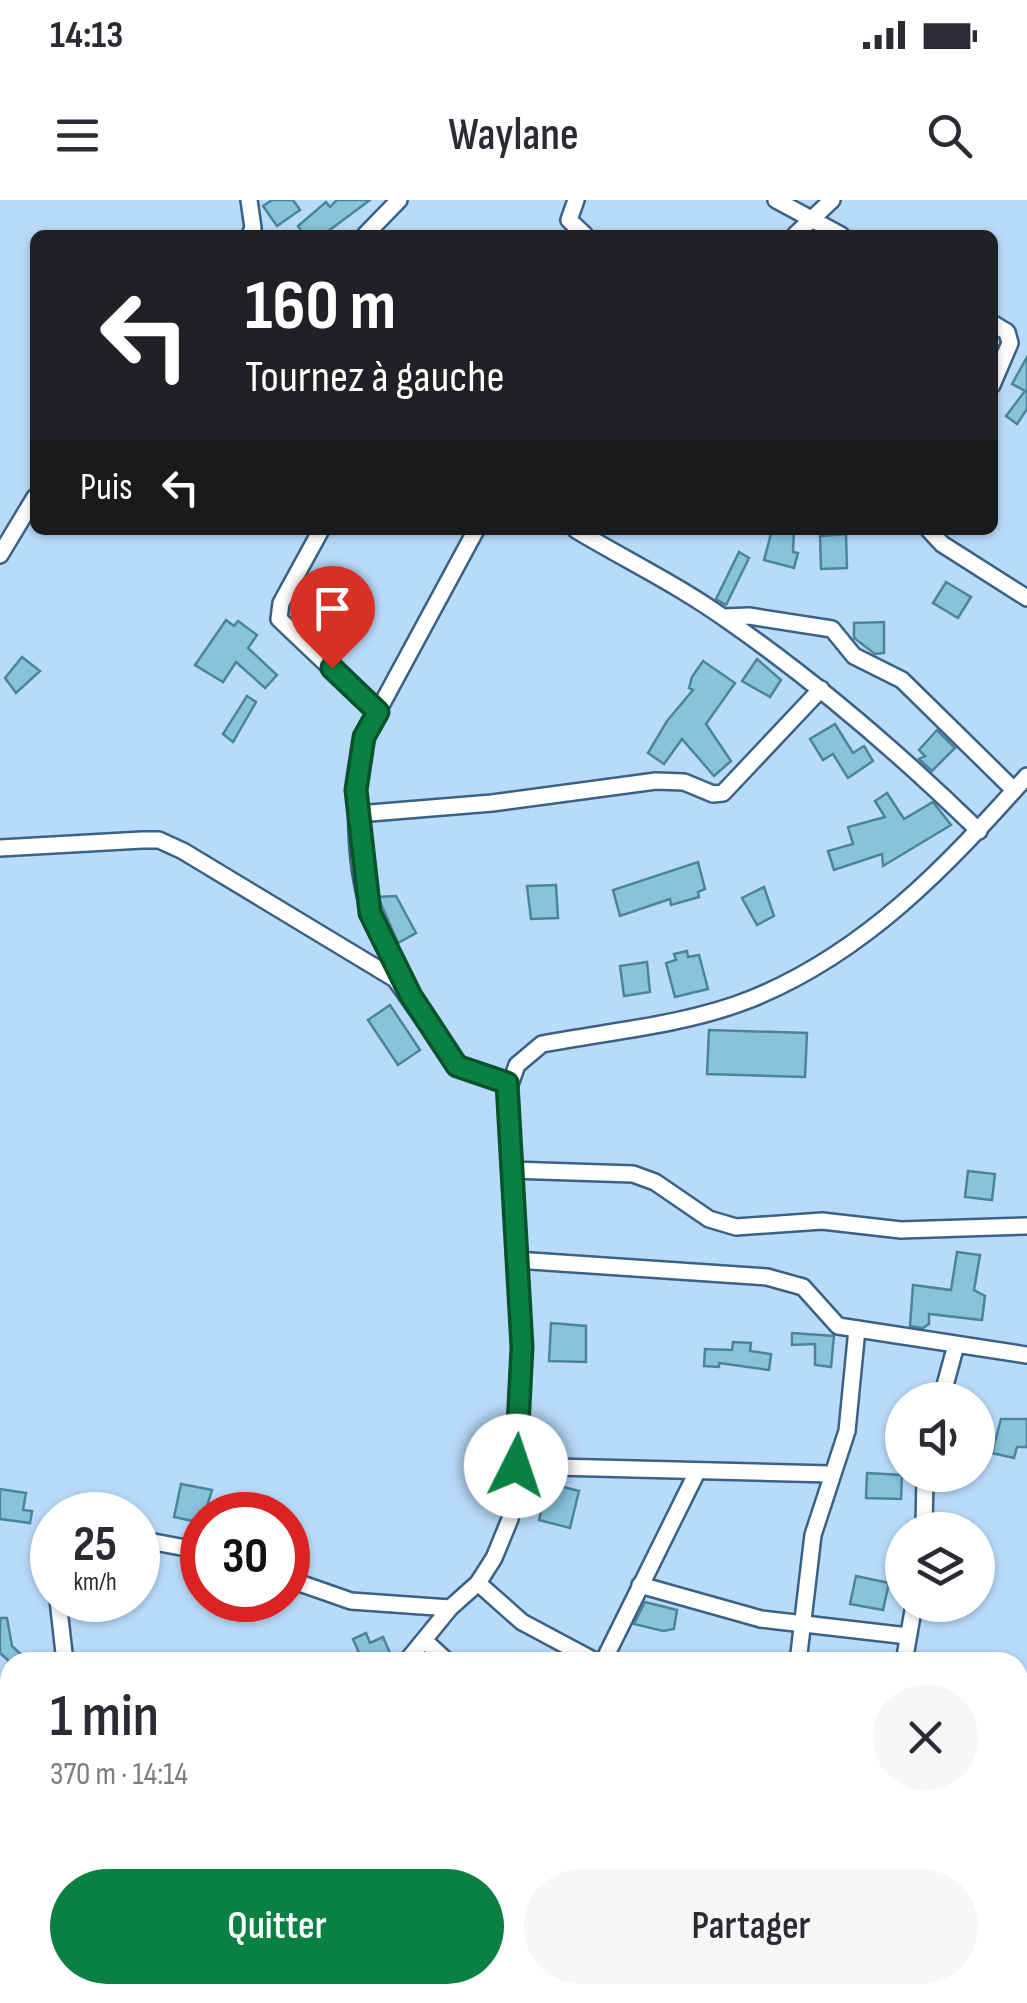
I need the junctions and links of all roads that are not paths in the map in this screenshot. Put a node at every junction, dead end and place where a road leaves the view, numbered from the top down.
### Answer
1 (249, 200) edge
2 (399, 200) edge
3 (576, 200) edge
4 (776, 200) edge
5 (832, 200) edge
6 (811, 218) junction
7 (253, 230) edge
8 (369, 230) edge
9 (579, 230) edge
10 (800, 230) edge
11 (832, 230) edge
12 (998, 327) edge
13 (998, 372) edge
14 (30, 504) edge
15 (317, 535) edge
16 (473, 535) edge
17 (585, 535) edge
18 (934, 535) edge
19 (0, 555) edge
20 (1027, 598) edge
21 (724, 617) junction
22 (821, 688) junction
23 (378, 712) junction
24 (1027, 776) edge
25 (1014, 790) junction
26 (358, 814) junction
27 (978, 831) junction
28 (0, 848) edge
29 (411, 996) junction
30 (507, 1083) junction
31 (510, 1170) junction
32 (1027, 1226) edge
33 (516, 1260) junction
34 (857, 1329) junction
35 (956, 1346) junction
36 (1027, 1355) edge
37 (945, 1382) edge
38 (516, 1466) junction
39 (696, 1472) junction
40 (830, 1474) junction
41 (478, 1583) junction
42 (640, 1584) junction
43 (310, 1586) edge
44 (450, 1608) junction
45 (60, 1622) edge
46 (911, 1622) edge
47 (806, 1624) junction
48 (908, 1636) junction
49 (425, 1641) junction
50 (64, 1652) edge
51 (415, 1652) edge
52 (437, 1652) edge
53 (580, 1652) edge
54 (605, 1652) edge
55 (800, 1652) edge
56 (906, 1652) edge

1 - 7 street
2 - 8 street
3 - 9 street
4 - 6 street
5 - 6 street
6 - 10 street
6 - 11 street
12 - 13 street
14 - 19 street
15 - 23 street
16 - 23 street
17 - 21 street
18 - 20 street
21 - 22 street
21 - 25 street
22 - 26 street
22 - 27 street
23 - 26 street
24 - 25 street
25 - 27 street
26 - 29 street
27 - 30 street
28 - 29 street
29 - 30 street
30 - 31 street
31 - 32 street
31 - 33 street
33 - 34 street
33 - 38 street
34 - 35 street
34 - 40 street
35 - 36 street
35 - 37 street
38 - 39 street
38 - 41 street
39 - 40 street
39 - 42 street
40 - 47 street
41 - 44 street
41 - 53 street
42 - 47 street
42 - 54 street
43 - 44 street
44 - 49 street
45 - 50 street
46 - 48 street
47 - 48 street
47 - 55 street
48 - 56 street
49 - 51 street
49 - 52 street

